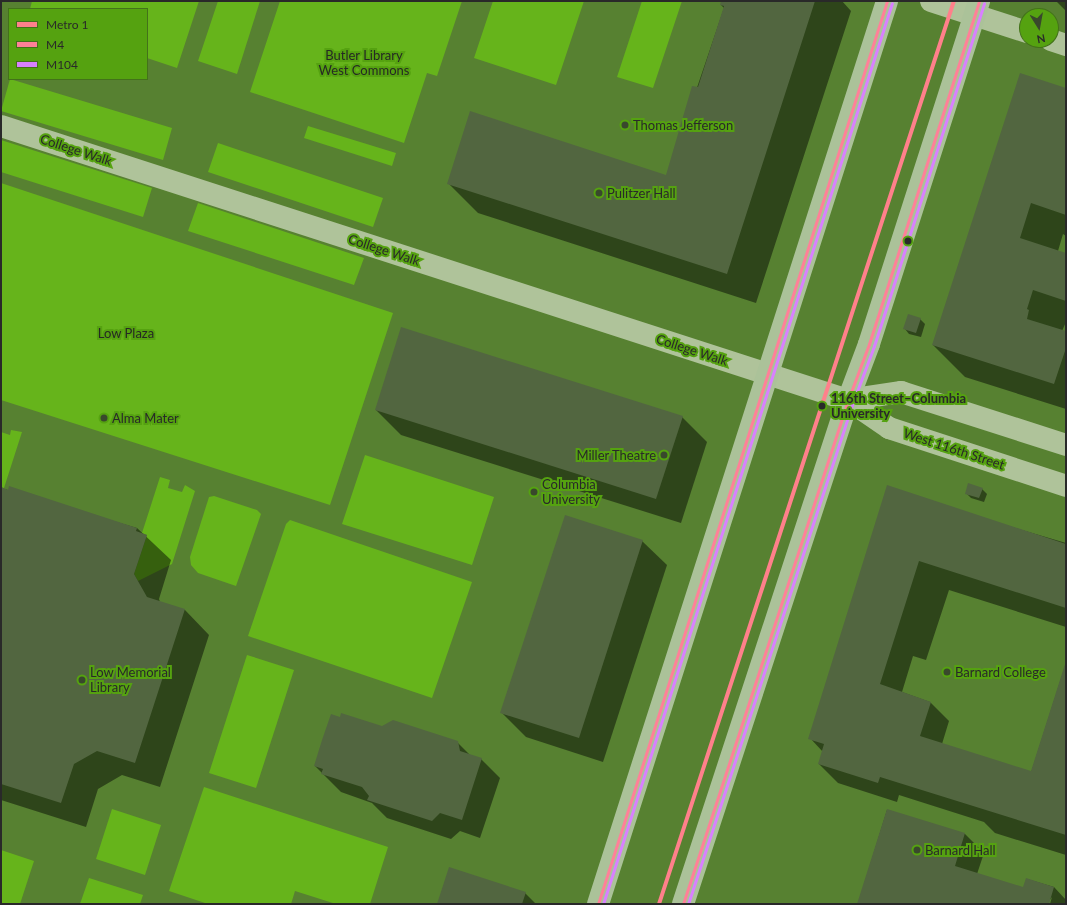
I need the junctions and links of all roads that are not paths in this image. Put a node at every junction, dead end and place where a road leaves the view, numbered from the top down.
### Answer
1 (887, 1) edge
2 (930, 1) edge
3 (977, 8) edge
4 (1019, 28) edge
5 (1, 126) edge
6 (768, 374) junction
7 (848, 400) junction
8 (1066, 445) edge
9 (1066, 486) edge
10 (598, 904) edge
11 (683, 904) edge

1 - 6 main road
2 - 3 street
3 - 4 street
3 - 7 main road
5 - 6 street, College Walk
6 - 7 street, West 116th Street
6 - 10 main road
7 - 8 street, West 116th Street
7 - 9 street, West 116th Street
7 - 11 main road

